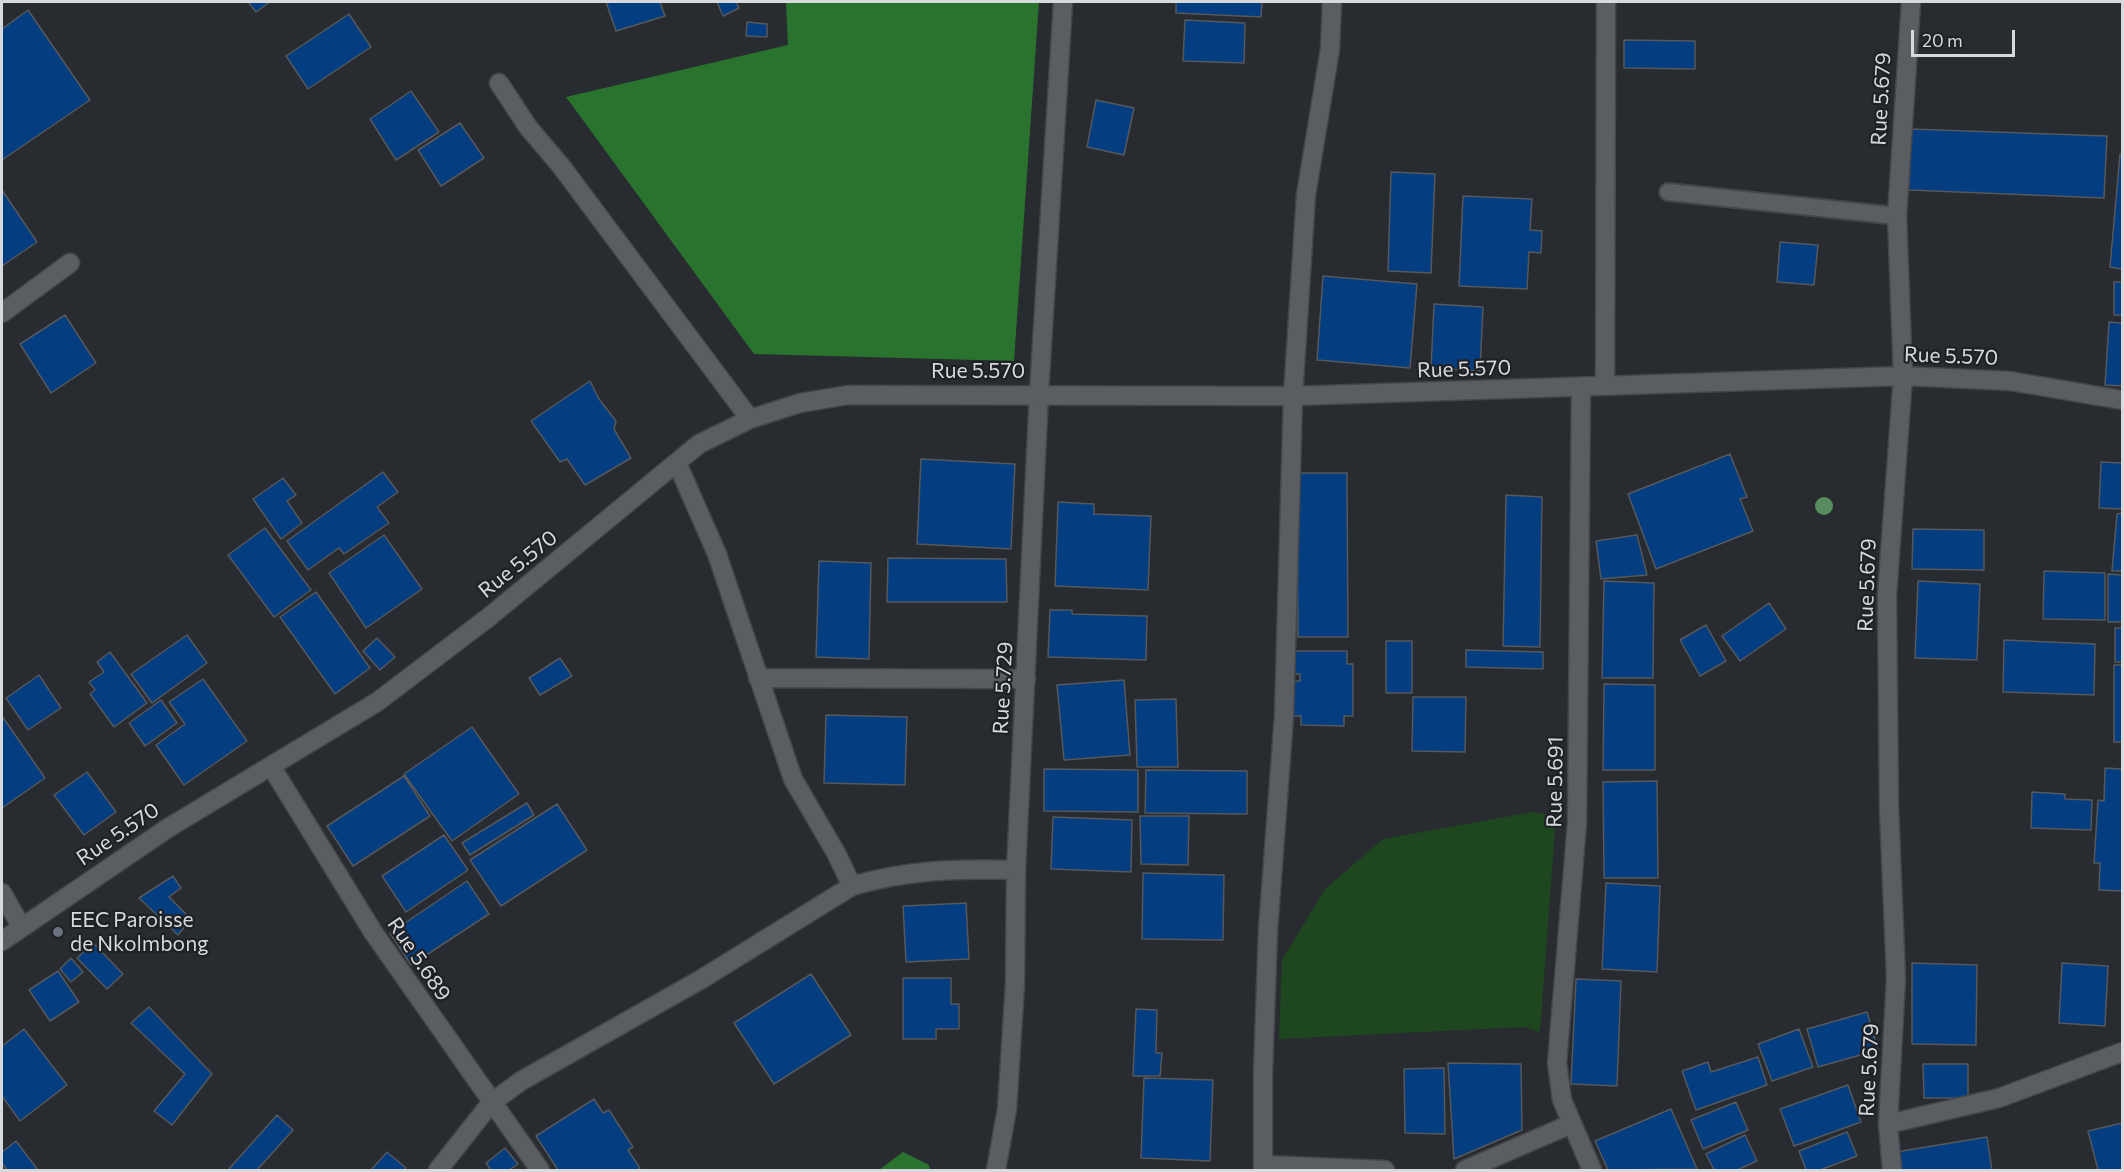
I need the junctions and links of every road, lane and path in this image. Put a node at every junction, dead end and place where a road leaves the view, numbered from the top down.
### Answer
1 (1063, 2) edge
2 (1332, 2) edge
3 (1606, 2) edge
4 (1911, 2) edge
5 (498, 83) dead end
6 (1668, 192) dead end
7 (1897, 216) junction
8 (70, 263) dead end
9 (2, 313) edge
10 (1903, 376) junction
11 (1605, 385) junction
12 (1581, 386) junction
13 (1039, 393) junction
14 (1293, 396) junction
15 (2122, 400) edge
16 (750, 419) junction
17 (677, 463) junction
18 (758, 678) junction
19 (1026, 679) junction
20 (271, 766) junction
21 (1016, 870) junction
22 (852, 886) junction
23 (2, 893) edge
24 (21, 926) junction
25 (2, 940) edge
26 (2122, 1052) edge
27 (491, 1103) junction
28 (1571, 1124) junction
29 (1888, 1124) junction
30 (1263, 1168) edge
31 (438, 1170) edge
32 (540, 1170) edge
33 (996, 1170) edge
34 (1385, 1170) edge
35 (1466, 1170) edge
36 (1592, 1170) edge
37 (1893, 1170) edge

1 - 13 street, Rue 5.729
2 - 14 street
3 - 11 street
4 - 7 street, Rue 5.679
5 - 16 street
6 - 7 lane
7 - 10 street, Rue 5.679
8 - 9 street
10 - 11 street, Rue 5.570
10 - 15 street, Rue 5.570
10 - 29 street, Rue 5.679
11 - 12 street, Rue 5.570
12 - 14 street, Rue 5.570
12 - 28 street, Rue 5.691
13 - 14 street, Rue 5.570
13 - 16 street, Rue 5.570
13 - 19 street, Rue 5.729
14 - 30 street
16 - 17 street, Rue 5.570
17 - 18 street
17 - 20 street, Rue 5.570
18 - 19 street
18 - 22 street
19 - 21 street, Rue 5.729
20 - 24 street, Rue 5.570
20 - 27 street, Rue 5.689
21 - 22 street
21 - 33 street, Rue 5.729
22 - 27 street
23 - 24 street
24 - 25 street, Rue 5.570
26 - 29 street
27 - 31 street
27 - 32 street, Rue 5.689
28 - 35 street
28 - 36 street, Rue 5.691
29 - 37 street, Rue 5.679
30 - 34 street

